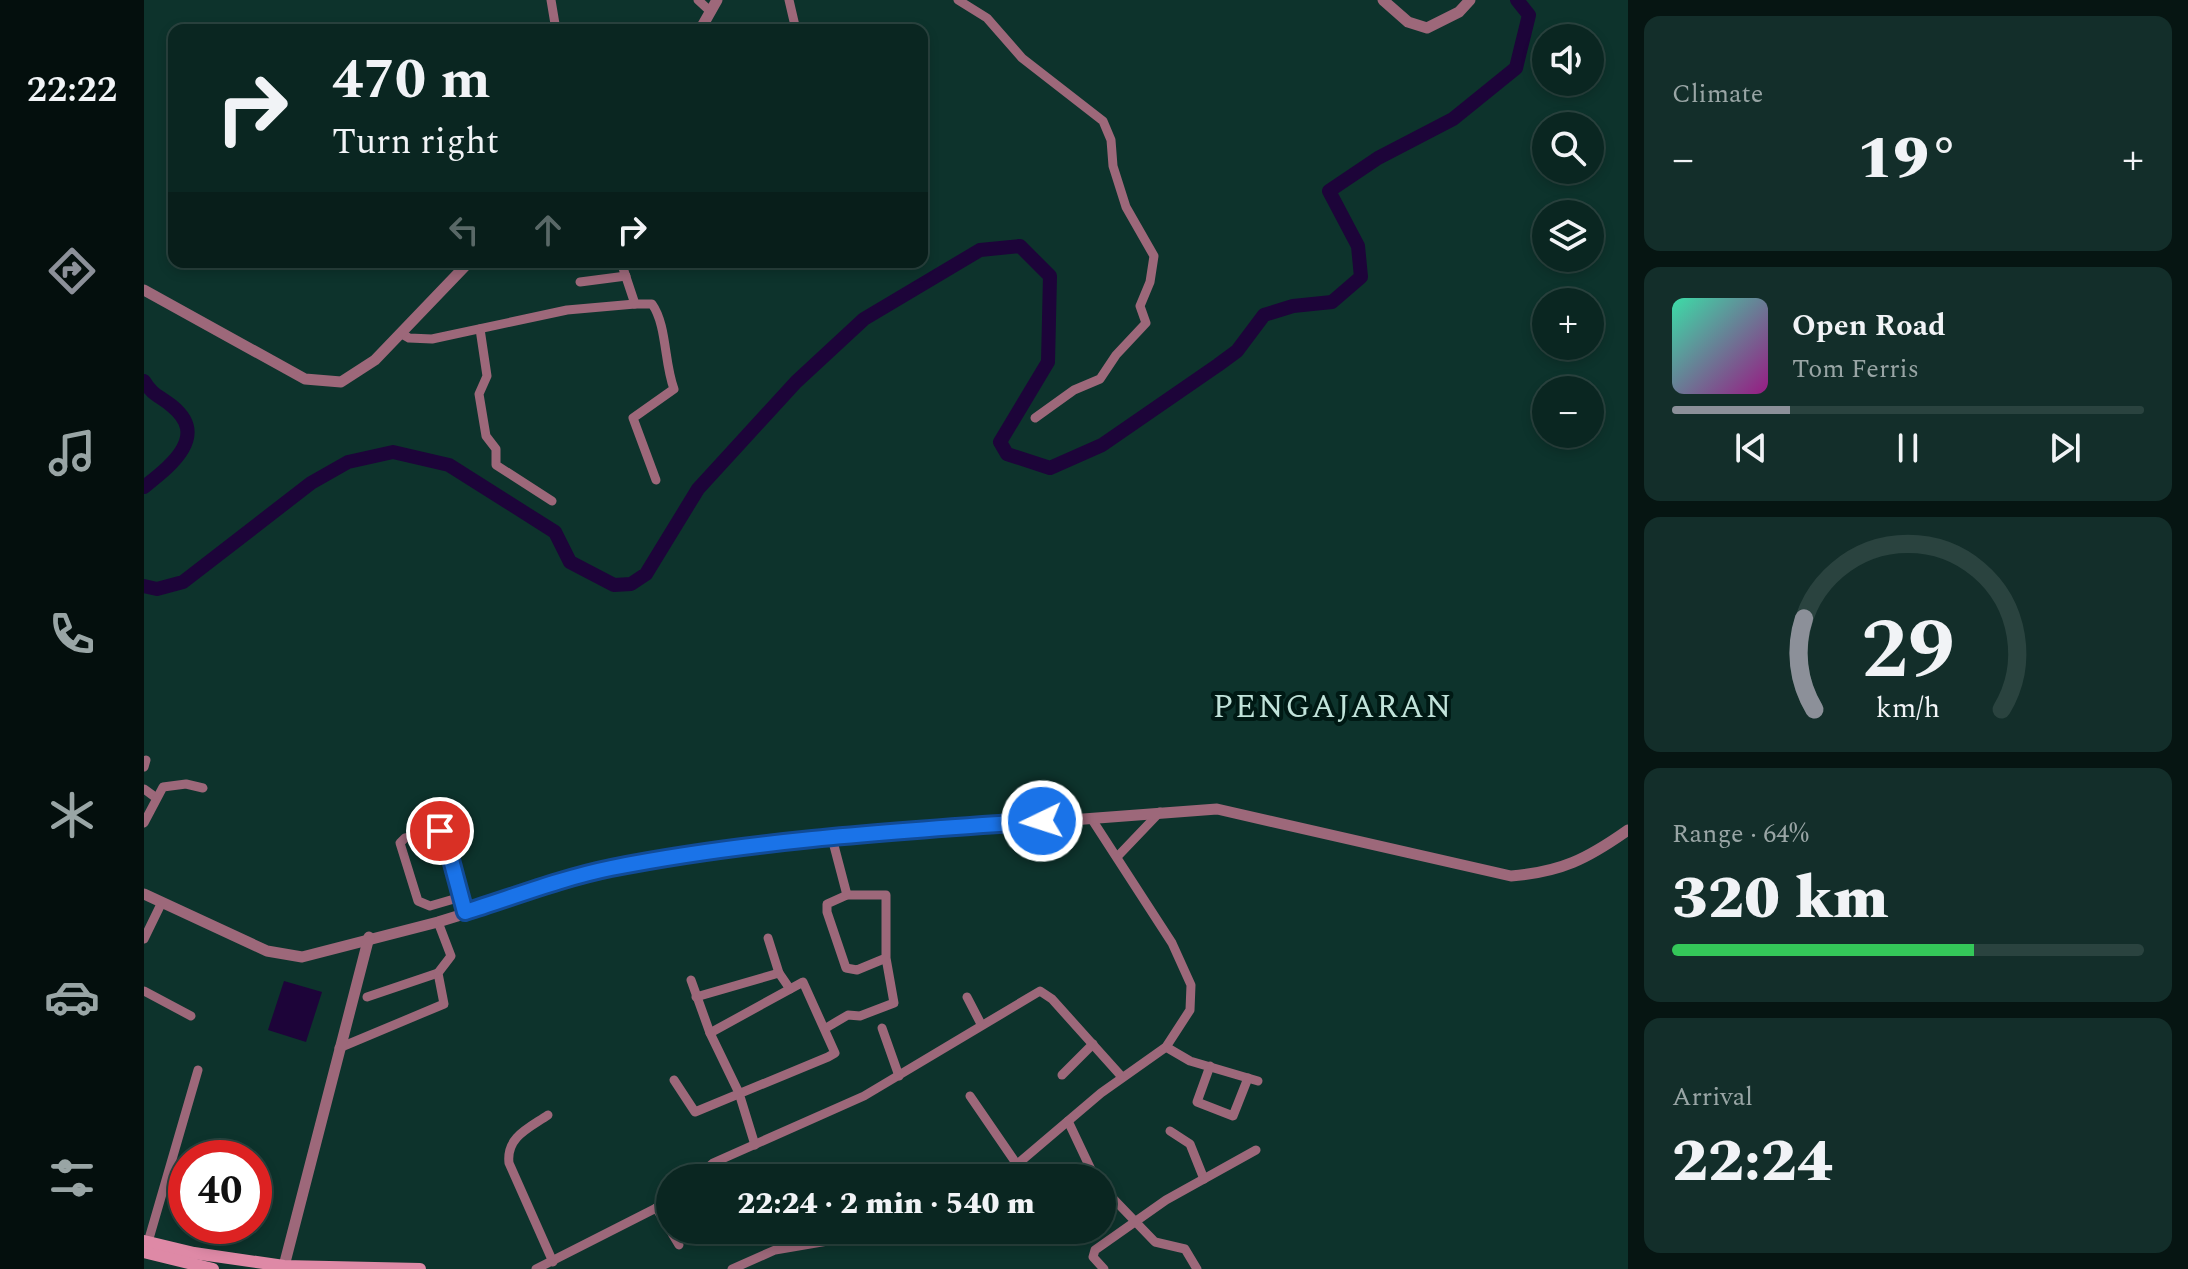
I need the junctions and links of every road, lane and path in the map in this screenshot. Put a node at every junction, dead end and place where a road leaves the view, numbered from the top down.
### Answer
1 (551, 0) edge
2 (698, 0) edge
3 (717, 0) edge
4 (789, 0) edge
5 (958, 0) edge
6 (1383, 0) edge
7 (1470, 0) edge
8 (711, 12) junction
9 (555, 24) edge
10 (704, 24) edge
11 (795, 24) edge
12 (463, 268) edge
13 (623, 268) edge
14 (626, 276) junction
15 (580, 282) dead end
16 (145, 291) edge
17 (635, 304) junction
18 (480, 329) junction
19 (402, 334) junction
20 (1035, 418) dead end
21 (656, 480) dead end
22 (552, 501) dead end
23 (203, 788) dead end
24 (144, 789) edge
25 (155, 797) junction
26 (1160, 812) junction
27 (1091, 818) junction
28 (144, 823) edge
29 (1628, 830) edge
30 (832, 838) junction
31 (1117, 857) junction
32 (144, 894) edge
33 (847, 895) junction
34 (461, 897) junction
35 (162, 902) junction
36 (465, 912) junction
37 (438, 922) junction
38 (369, 937) junction
39 (768, 938) dead end
40 (144, 939) edge
41 (333, 950) junction
42 (886, 958) junction
43 (361, 963) junction
44 (438, 973) junction
45 (779, 973) junction
46 (691, 980) dead end
47 (790, 989) junction
48 (144, 991) edge
49 (367, 997) dead end
50 (696, 997) junction
51 (967, 997) dead end
52 (191, 1016) dead end
53 (981, 1024) junction
54 (826, 1028) junction
55 (882, 1028) dead end
56 (710, 1033) junction
57 (1093, 1044) junction
58 (1166, 1047) junction
59 (339, 1048) junction
60 (1210, 1066) junction
61 (198, 1070) dead end
62 (1062, 1075) dead end
63 (899, 1076) junction
64 (1122, 1077) junction
65 (674, 1080) dead end
66 (739, 1093) junction
67 (970, 1096) dead end
68 (548, 1115) dead end
69 (1068, 1121) junction
70 (1170, 1131) dead end
71 (755, 1145) junction
72 (1256, 1150) dead end
73 (712, 1164) edge
74 (1017, 1164) edge
75 (1020, 1164) edge
76 (1088, 1164) edge
77 (1204, 1179) junction
78 (1116, 1202) edge
79 (656, 1208) edge
80 (1134, 1222) junction
81 (810, 1244) edge
82 (145, 1245) edge
83 (192, 1258) junction
84 (553, 1262) junction
85 (176, 1265) edge
86 (284, 1266) junction
87 (322, 1268) edge
88 (213, 1269) edge
89 (420, 1269) edge
90 (536, 1269) edge
91 (732, 1269) edge
92 (1104, 1269) edge
93 (1197, 1269) edge

1 - 9 street
2 - 8 street
3 - 8 street
4 - 11 street
5 - 20 street
6 - 7 street
8 - 10 street
12 - 19 street
13 - 14 street
14 - 15 street
14 - 17 street
16 - 19 street
17 - 18 street
17 - 21 street
18 - 19 street
18 - 22 street
23 - 25 street
24 - 25 street
25 - 28 street
26 - 27 street
26 - 29 street
26 - 31 street
27 - 30 street
27 - 31 street
30 - 33 street
30 - 36 street
31 - 58 street
32 - 35 street
33 - 42 street
33 - 42 street
34 - 34 street
34 - 36 street
35 - 40 street
35 - 41 street
36 - 37 street
37 - 38 street
37 - 44 street
38 - 41 street
38 - 43 street
39 - 45 street
41 - 43 street
42 - 54 street
43 - 59 street
44 - 49 street
44 - 59 street
45 - 47 street
45 - 50 street
46 - 50 street
47 - 54 street
47 - 56 street
48 - 52 street
50 - 56 street
51 - 53 street
53 - 57 street
53 - 63 street
54 - 66 street
55 - 63 street
56 - 66 street
57 - 62 street
57 - 64 street
58 - 60 street
58 - 64 street
59 - 86 street
60 - 60 street
61 - 82 street
63 - 71 street
64 - 69 street
65 - 66 street
66 - 71 street
67 - 74 street
68 - 84 street
69 - 75 street
69 - 76 street
70 - 77 street
71 - 73 street
72 - 77 street
77 - 80 street
78 - 80 street
79 - 84 street
80 - 92 street
80 - 93 street
81 - 91 street
82 - 83 main road
82 - 85 main road
83 - 85 main road
83 - 86 main road
83 - 88 main road
84 - 90 street
86 - 87 main road
87 - 89 main road

